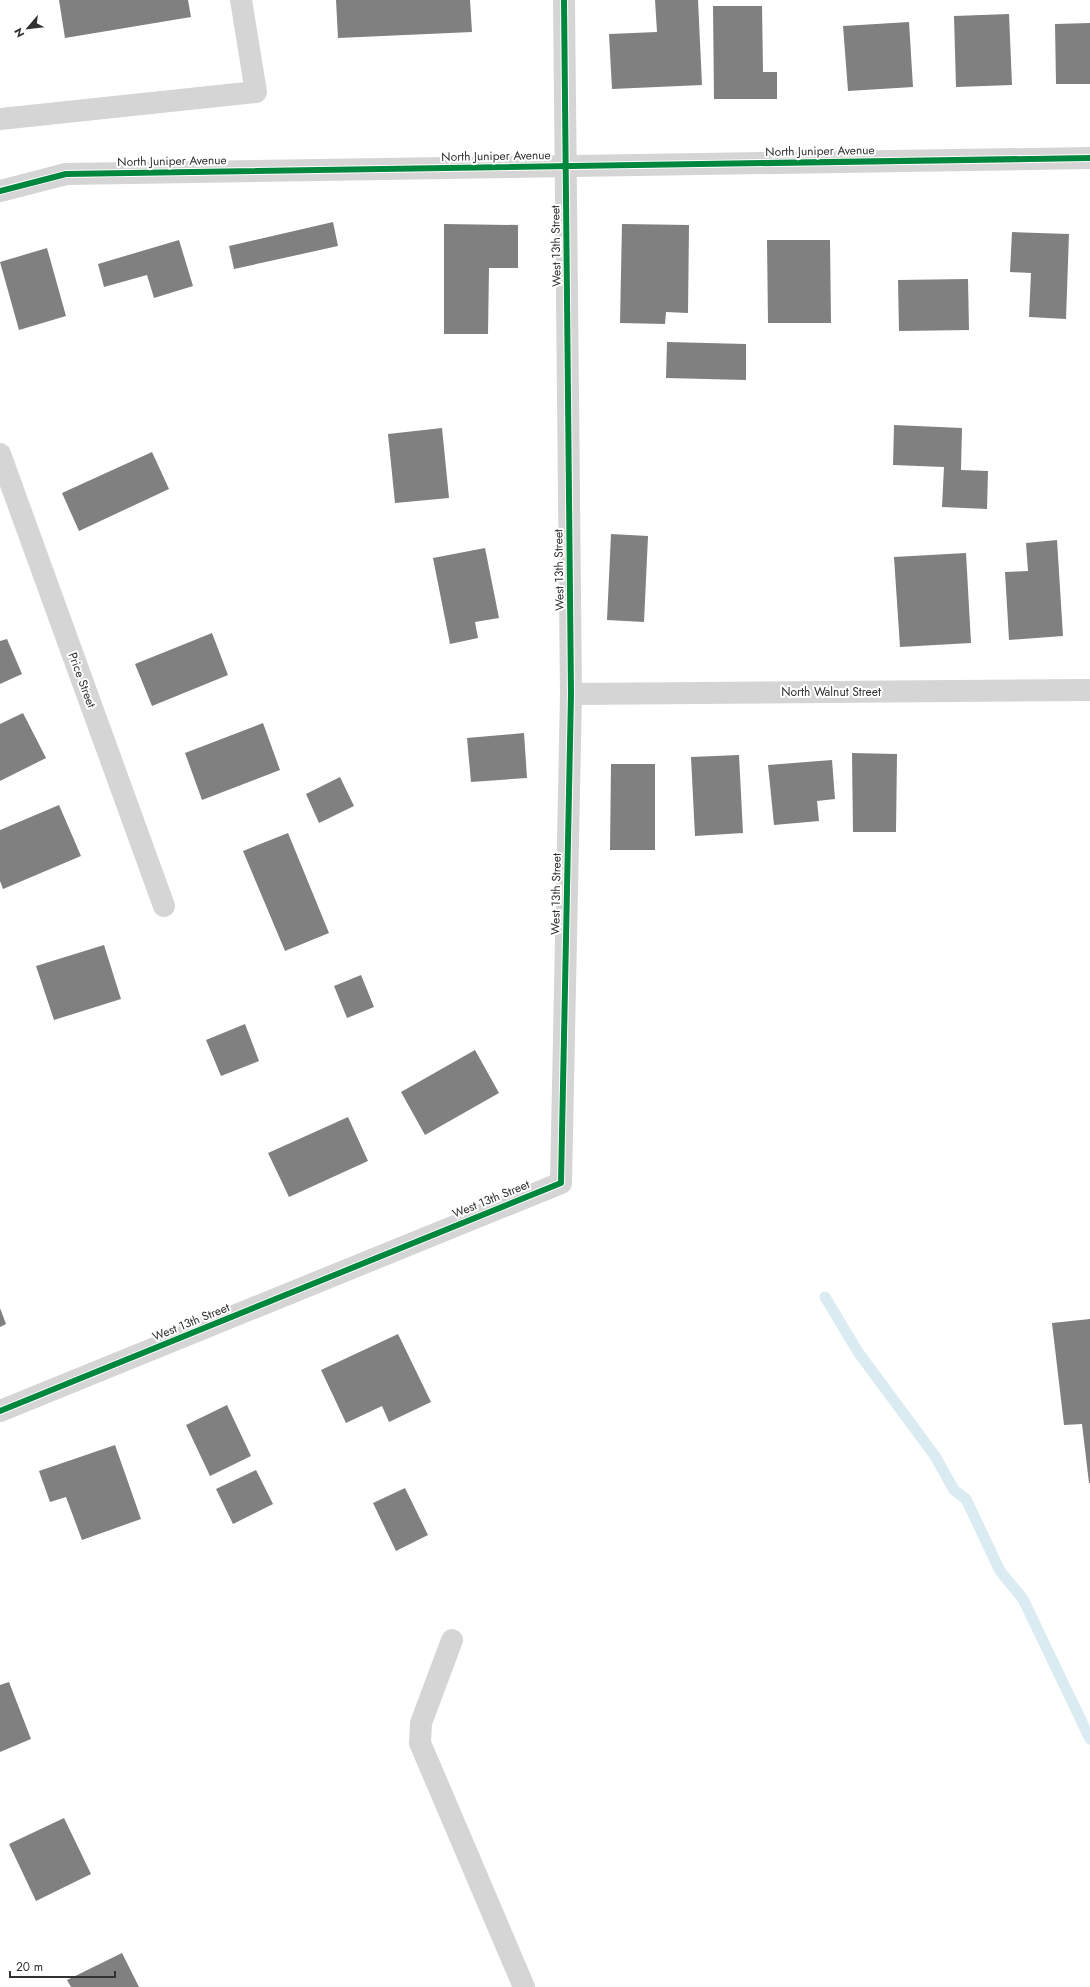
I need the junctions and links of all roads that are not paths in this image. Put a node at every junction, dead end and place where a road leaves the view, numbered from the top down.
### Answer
1 (241, 0) edge
2 (564, 0) edge
3 (0, 119) edge
4 (1090, 158) edge
5 (567, 165) junction
6 (0, 192) edge
7 (0, 454) edge
8 (1090, 690) edge
9 (572, 694) junction
10 (164, 906) dead end
11 (0, 1411) edge
12 (452, 1640) dead end
13 (524, 1987) edge

1 - 3 street
2 - 5 street, West 13th Street
4 - 5 street, North Juniper Avenue
5 - 6 street, North Juniper Avenue
5 - 9 street, West 13th Street
7 - 10 street, Price Street
8 - 9 street, North Walnut Street
9 - 11 street, West 13th Street
12 - 13 street

